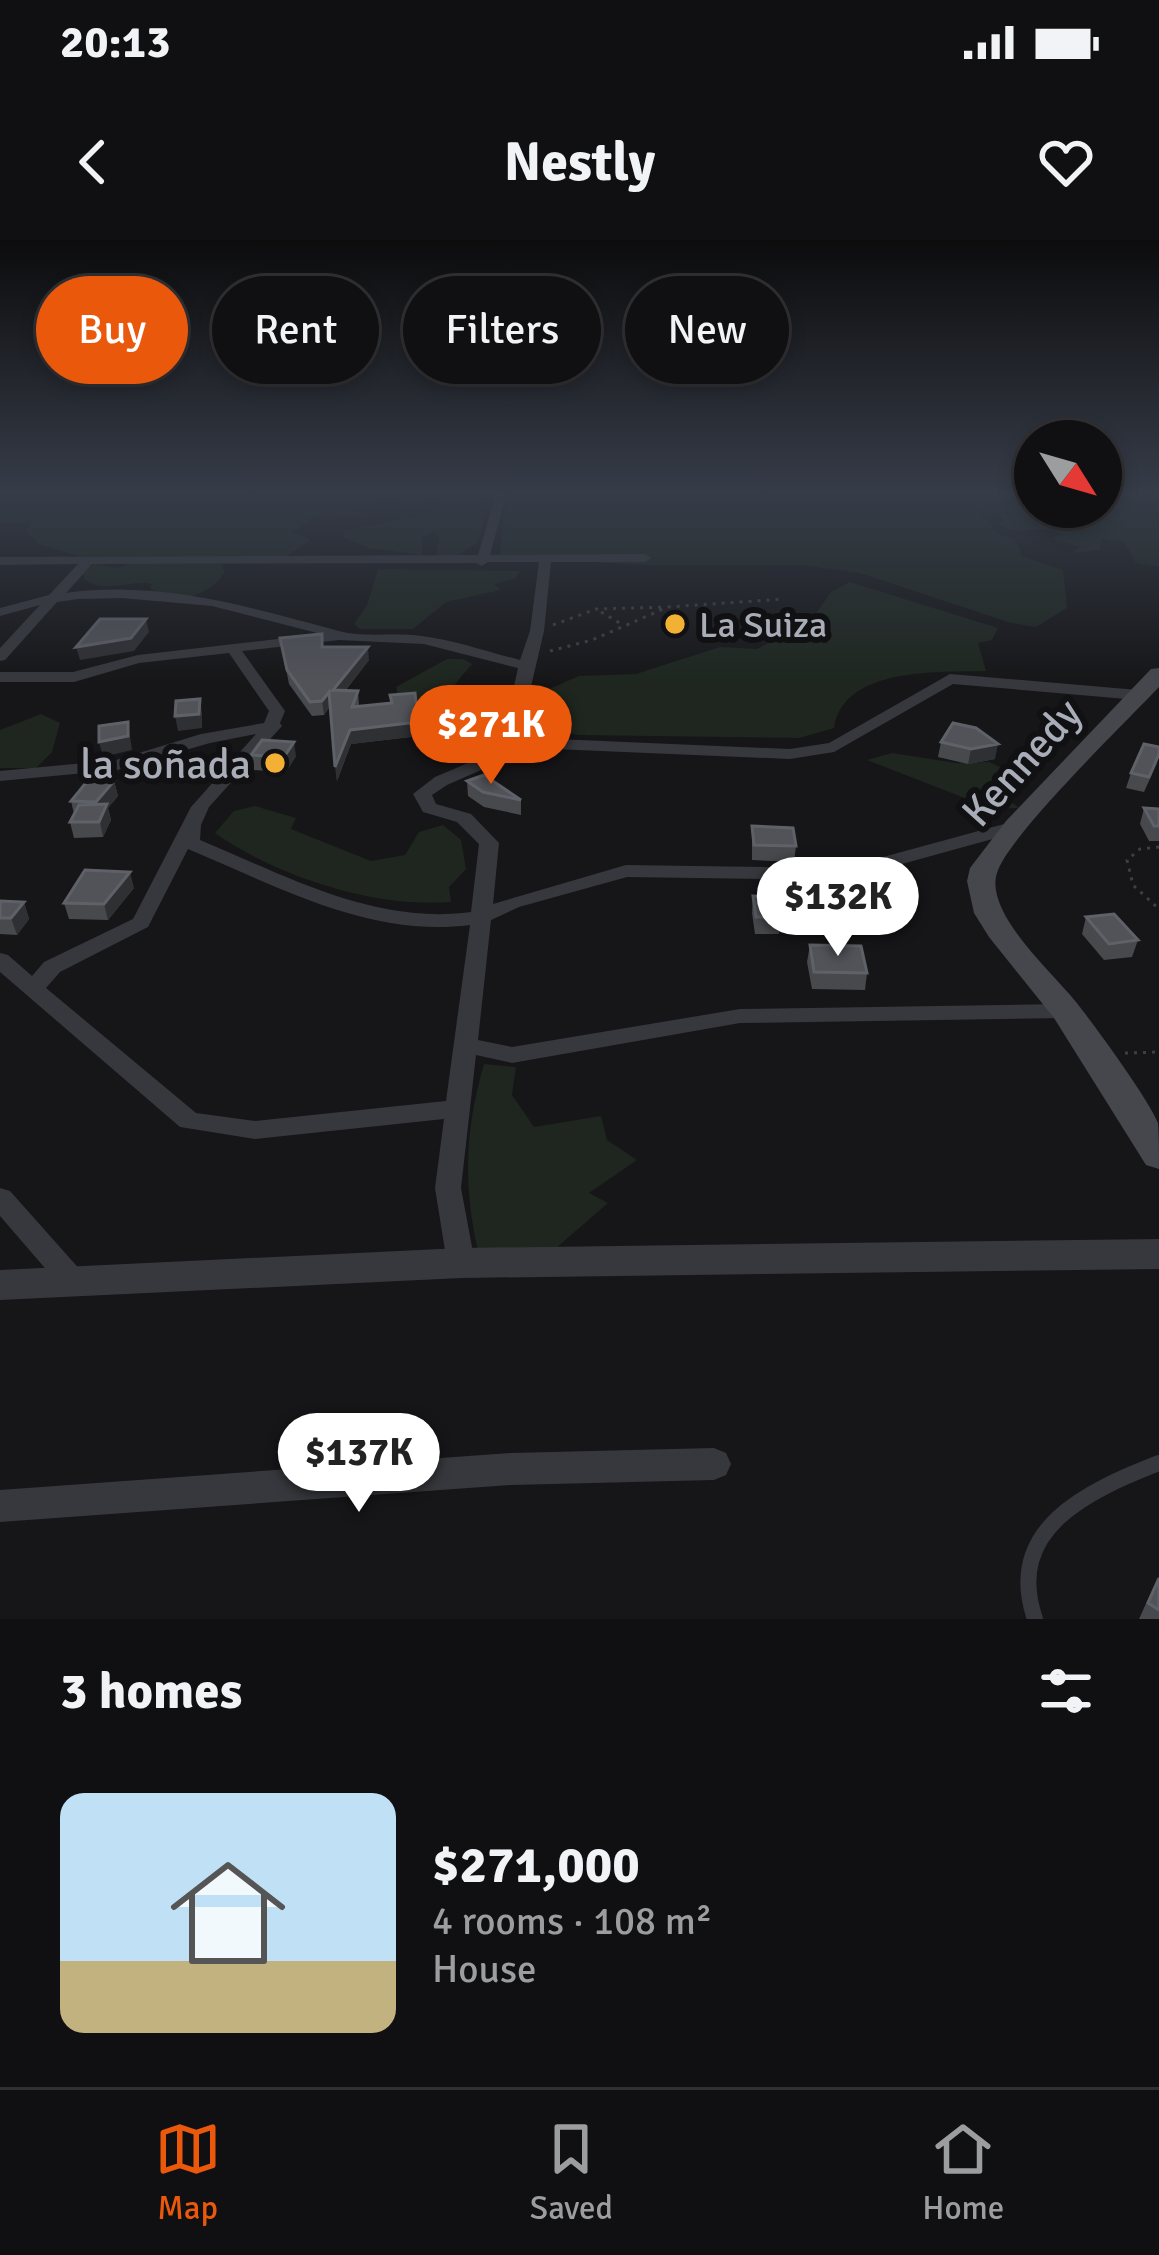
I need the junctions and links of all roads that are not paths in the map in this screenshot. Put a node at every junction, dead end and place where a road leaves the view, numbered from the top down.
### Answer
1 (484, 555) edge
2 (645, 558) dead end
3 (545, 560) junction
4 (0, 561) edge
5 (88, 561) junction
6 (482, 562) junction
7 (55, 597) junction
8 (0, 612) edge
9 (339, 636) junction
10 (231, 646) junction
11 (0, 658) edge
12 (528, 660) junction
13 (0, 677) edge
14 (1149, 685) edge
15 (274, 726) junction
16 (529, 743) junction
17 (0, 776) edge
18 (1015, 826) junction
19 (188, 831) junction
20 (481, 917) junction
21 (0, 960) edge
22 (34, 989) junction
23 (1066, 1011) junction
24 (467, 1045) junction
25 (458, 1109) junction
26 (1159, 1155) edge
27 (0, 1198) edge
28 (1159, 1254) edge
29 (461, 1263) junction
30 (73, 1281) junction
31 (0, 1285) edge
32 (1159, 1463) edge
33 (714, 1464) dead end
34 (0, 1506) edge
35 (1035, 1619) edge

1 - 6 street
2 - 3 street
3 - 6 street
3 - 12 street
4 - 5 street
5 - 6 street
5 - 7 street
7 - 8 street
7 - 9 street
7 - 11 street
9 - 10 street
9 - 12 street
10 - 13 street
10 - 15 street
12 - 16 street
14 - 16 street
14 - 18 main road, Kennedy
15 - 17 street
15 - 19 street
16 - 20 street
18 - 20 street
18 - 23 main road, Kennedy
19 - 20 street
19 - 22 street
20 - 24 street
21 - 22 street
22 - 25 street
23 - 24 street
23 - 26 main road, Kennedy
24 - 25 street
25 - 29 street
27 - 30 street
28 - 29 street
29 - 30 street
30 - 31 street
32 - 35 lane
33 - 34 street

